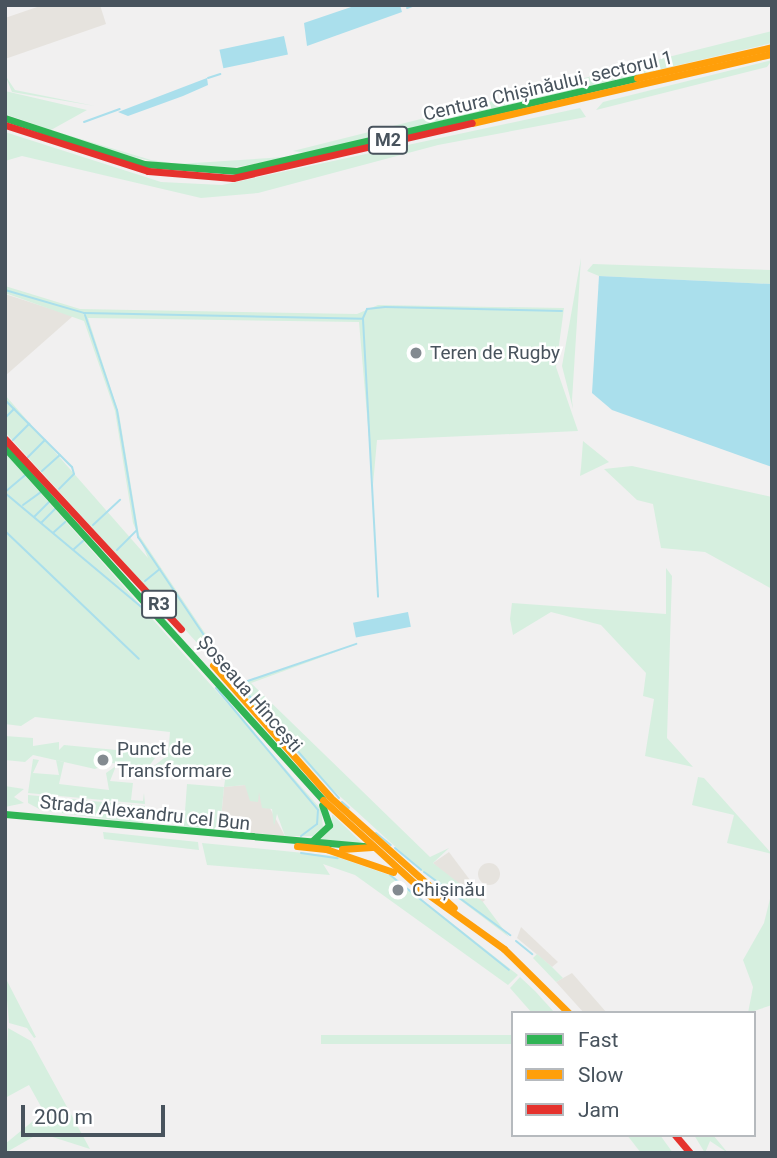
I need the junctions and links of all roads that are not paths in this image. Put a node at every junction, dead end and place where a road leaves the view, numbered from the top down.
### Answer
1 (772, 47) edge
2 (772, 54) edge
3 (5, 118) edge
4 (5, 125) edge
5 (5, 439) edge
6 (5, 448) edge
7 (243, 709) junction
8 (308, 774) junction
9 (5, 814) edge
10 (370, 834) junction
11 (281, 842) junction
12 (310, 843) junction
13 (372, 846) junction
14 (326, 849) junction
15 (428, 883) junction
16 (422, 890) junction
17 (457, 912) junction
18 (567, 1011) edge
19 (677, 1137) edge
20 (690, 1153) edge

1 - 3 main road, Centura Chișinăului, sectorul 1 / M2
2 - 4 main road, Centura Chișinăului, sectorul 1 / M2
5 - 8 main road, Șoseaua Hîncești / R3
6 - 7 main road, Șoseaua Hîncești / R3
7 - 12 main road, R3
7 - 13 main road, Șoseaua Hîncești / R3
8 - 10 main road, Șoseaua Hîncești / R3
8 - 13 main road, R3
9 - 11 main road, Strada Alexandru cel Bun
10 - 13 main road
10 - 15 main road, Șoseaua Hîncești / R3
11 - 12 main road, Strada Alexandru cel Bun
11 - 14 main road, Strada Alexandru cel Bun
12 - 13 main road, Strada Alexandru cel Bun
13 - 14 main road, Strada Alexandru cel Bun
13 - 15 main road, R3
13 - 16 main road, Șoseaua Hîncești / R3
14 - 16 main road, R3
15 - 17 main road, R3
16 - 17 main road, R3
17 - 18 main road, R3
19 - 20 main road

